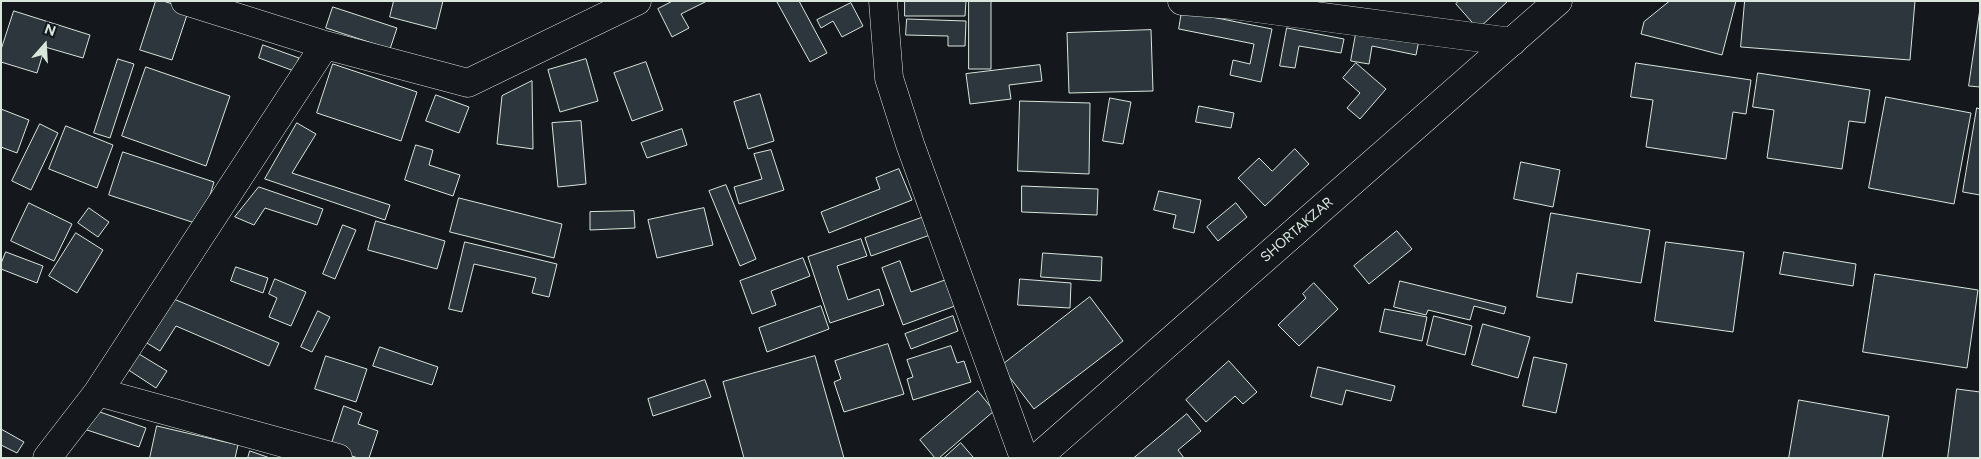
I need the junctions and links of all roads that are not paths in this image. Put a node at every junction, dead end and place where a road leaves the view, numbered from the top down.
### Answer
1 (185, 1) edge
2 (638, 1) edge
3 (883, 1) edge
4 (1182, 1) edge
5 (1558, 1) edge
6 (1512, 42) junction
7 (325, 45) junction
8 (98, 392) junction
9 (47, 458) edge
10 (338, 458) edge
11 (1024, 458) edge
12 (1037, 458) edge

1 - 7 street
2 - 7 street
3 - 11 street
4 - 6 street
5 - 6 street, SHORTAKZAR
6 - 12 street, SHORTAKZAR
7 - 8 street
8 - 9 street
8 - 10 street

